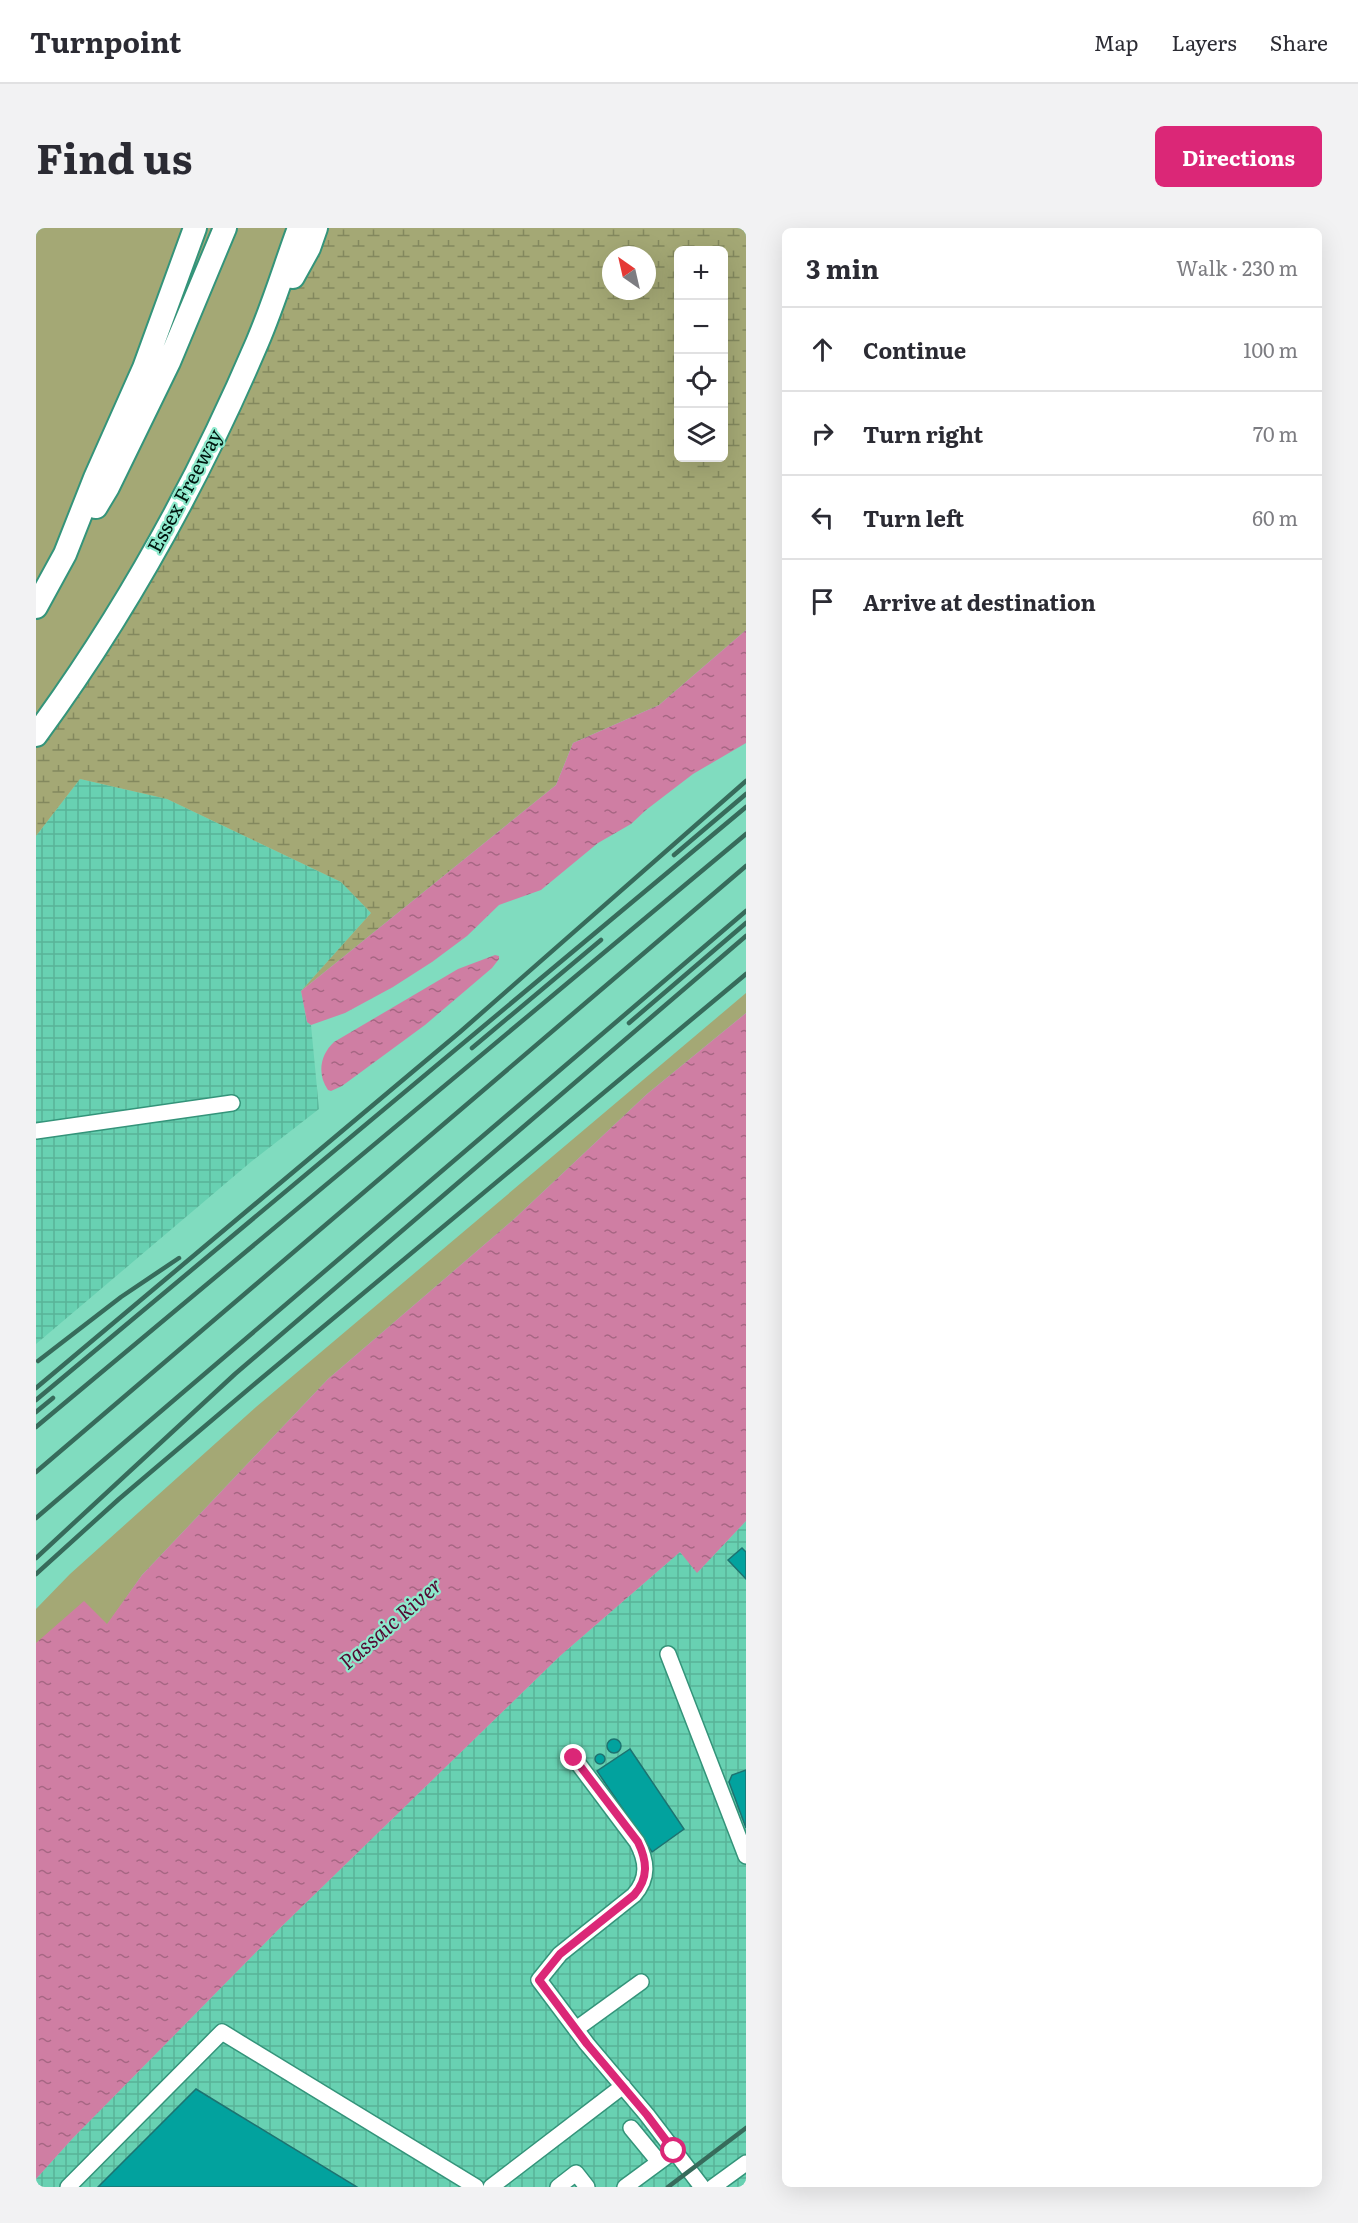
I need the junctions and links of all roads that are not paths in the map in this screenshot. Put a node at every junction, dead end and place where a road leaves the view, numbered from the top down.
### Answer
1 (179, 228) edge
2 (195, 228) edge
3 (225, 228) edge
4 (299, 228) edge
5 (316, 228) edge
6 (258, 341) junction
7 (144, 368) junction
8 (65, 554) junction
9 (36, 607) edge
10 (36, 735) edge
11 (231, 1103) dead end
12 (36, 1131) edge
13 (668, 1654) dead end
14 (574, 1758) dead end
15 (746, 1856) edge
16 (641, 1982) dead end
17 (576, 2029) junction
18 (623, 2086) junction
19 (630, 2128) dead end
20 (674, 2151) junction
21 (659, 2162) junction
22 (746, 2163) edge
23 (733, 2182) edge
24 (495, 2184) edge
25 (68, 2187) edge
26 (476, 2187) edge
27 (558, 2187) edge
28 (587, 2187) edge
29 (625, 2187) edge
30 (702, 2187) edge
31 (713, 2187) edge

1 - 7 highway
2 - 7 highway
3 - 8 highway
4 - 6 highway, Essex Freeway
5 - 6 highway
6 - 10 highway, Essex Freeway
7 - 8 highway
8 - 9 highway
11 - 12 street
13 - 15 street
14 - 17 street
16 - 17 street
17 - 18 street
18 - 20 street
18 - 24 street
19 - 21 street
20 - 21 street
20 - 30 street
21 - 29 street
22 - 23 street
23 - 31 street
25 - 26 street
27 - 28 street

